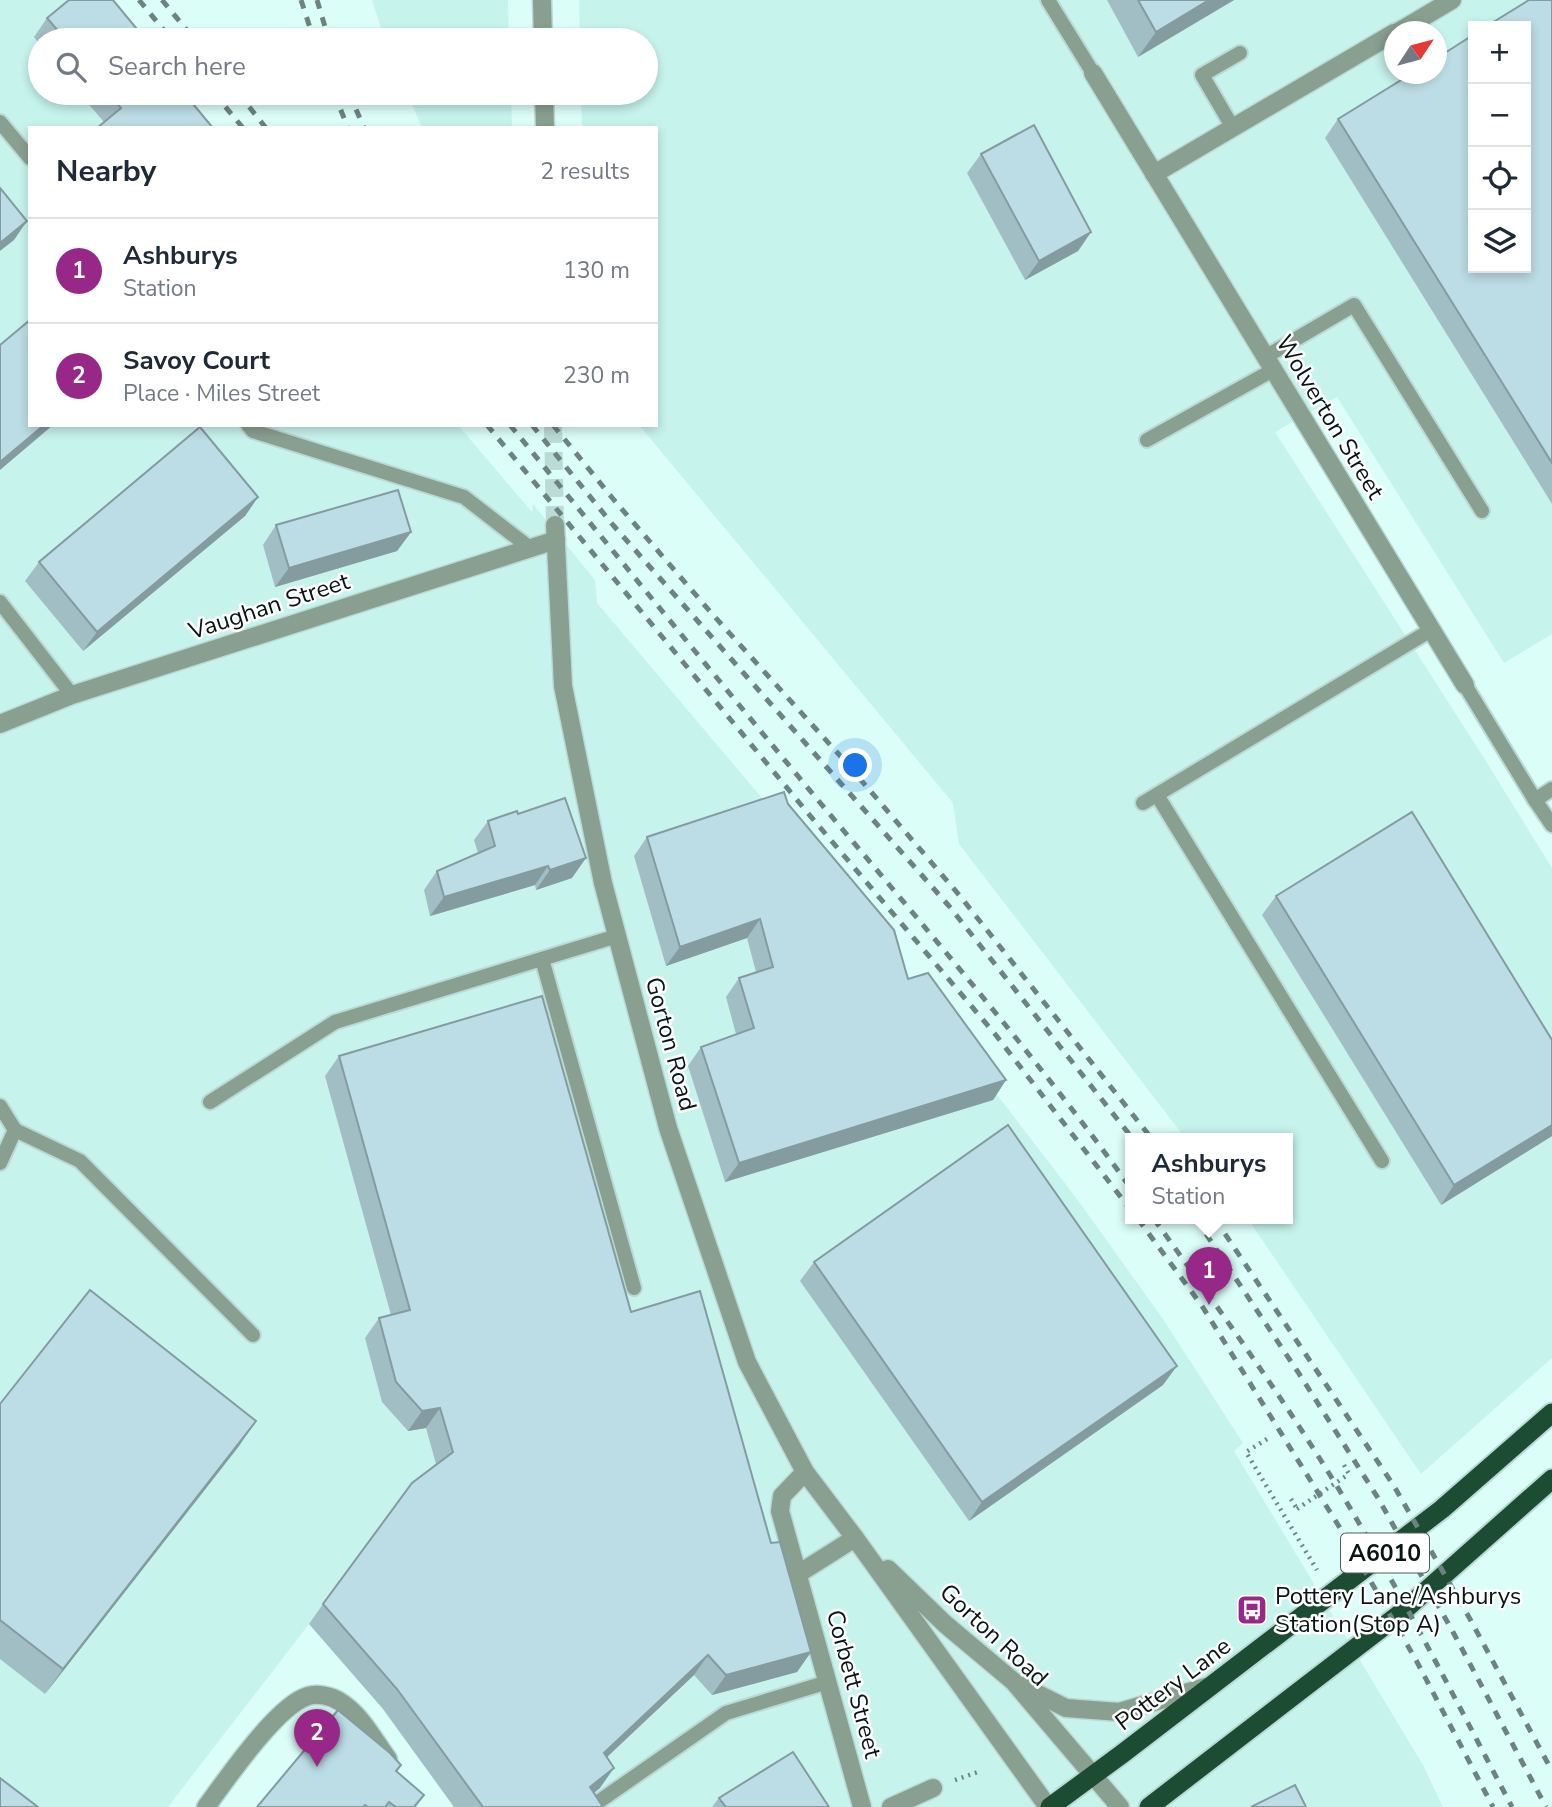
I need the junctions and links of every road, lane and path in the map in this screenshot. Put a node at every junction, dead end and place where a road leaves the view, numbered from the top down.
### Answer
1 (542, 0) edge
2 (1048, 0) edge
3 (1452, 0) edge
4 (1415, 21) edge
5 (543, 28) edge
6 (1384, 39) edge
7 (1240, 53) dead end
8 (1093, 73) joint
9 (544, 105) edge
10 (0, 122) edge
11 (545, 126) edge
12 (1233, 128) junction
13 (28, 156) edge
14 (1154, 174) junction
15 (1269, 363) junction
16 (250, 427) edge
17 (1147, 440) dead end
18 (1482, 511) dead end
19 (556, 533) joint
20 (530, 548) junction
21 (0, 602) edge
22 (1431, 630) junction
23 (1465, 685) joint
24 (72, 695) junction
25 (0, 724) edge
26 (1552, 789) edge
27 (1157, 795) junction
28 (1535, 800) junction
29 (1143, 803) dead end
30 (1552, 825) edge
31 (617, 936) junction
32 (542, 959) junction
33 (210, 1102) dead end
34 (0, 1106) edge
35 (15, 1130) junction
36 (1382, 1161) dead end
37 (0, 1163) edge
38 (634, 1288) dead end
39 (253, 1335) dead end
40 (1552, 1413) edge
41 (1267, 1439) dead end
42 (1344, 1465) dead end
43 (805, 1472) junction
44 (1552, 1479) edge
45 (1291, 1499) dead end
46 (855, 1538) junction
47 (1317, 1570) dead end
48 (798, 1574) junction
49 (1013, 1681) junction
50 (828, 1682) junction
51 (1212, 1686) junction
52 (400, 1775) edge
53 (1094, 1775) junction
54 (933, 1788) dead end
55 (206, 1807) edge
56 (590, 1807) edge
57 (862, 1807) edge
58 (891, 1807) edge
59 (1049, 1807) edge
60 (1120, 1807) edge
61 (1149, 1807) edge

1 - 5 street
2 - 8 lane
3 - 4 street
6 - 12 street
7 - 12 lane
8 - 14 street, Wolverton Street
9 - 11 street
10 - 13 lane
12 - 14 street
14 - 15 street, Wolverton Street
15 - 17 lane
15 - 18 lane
15 - 22 street, Wolverton Street
16 - 20 lane
19 - 20 street, Vaughan Street
19 - 31 street, Gorton Road
20 - 24 street, Vaughan Street
21 - 24 lane
22 - 23 street, Wolverton Street
22 - 27 lane
23 - 28 lane
24 - 25 street, Vaughan Street
26 - 28 lane
27 - 29 lane
27 - 36 lane
28 - 30 lane
31 - 32 lane
31 - 43 street, Gorton Road
32 - 33 lane
32 - 38 lane
34 - 35 lane
35 - 37 lane
35 - 39 lane
40 - 51 highway, Pottery Lane / A6010
41 - 47 path
42 - 45 path, bridge
43 - 46 street, Gorton Road
43 - 48 street, Corbett Street
44 - 61 highway, A6010
46 - 48 street
46 - 49 street, Gorton Road
46 - 59 street, Gorton Road
48 - 50 street, Corbett Street
49 - 51 street
49 - 53 street, Gorton Road
50 - 56 lane
50 - 57 street, Corbett Street
51 - 53 highway, Pottery Lane / A6010
52 - 55 street
53 - 59 highway, Pottery Lane / A6010
53 - 60 street, Gorton Road
54 - 58 street

